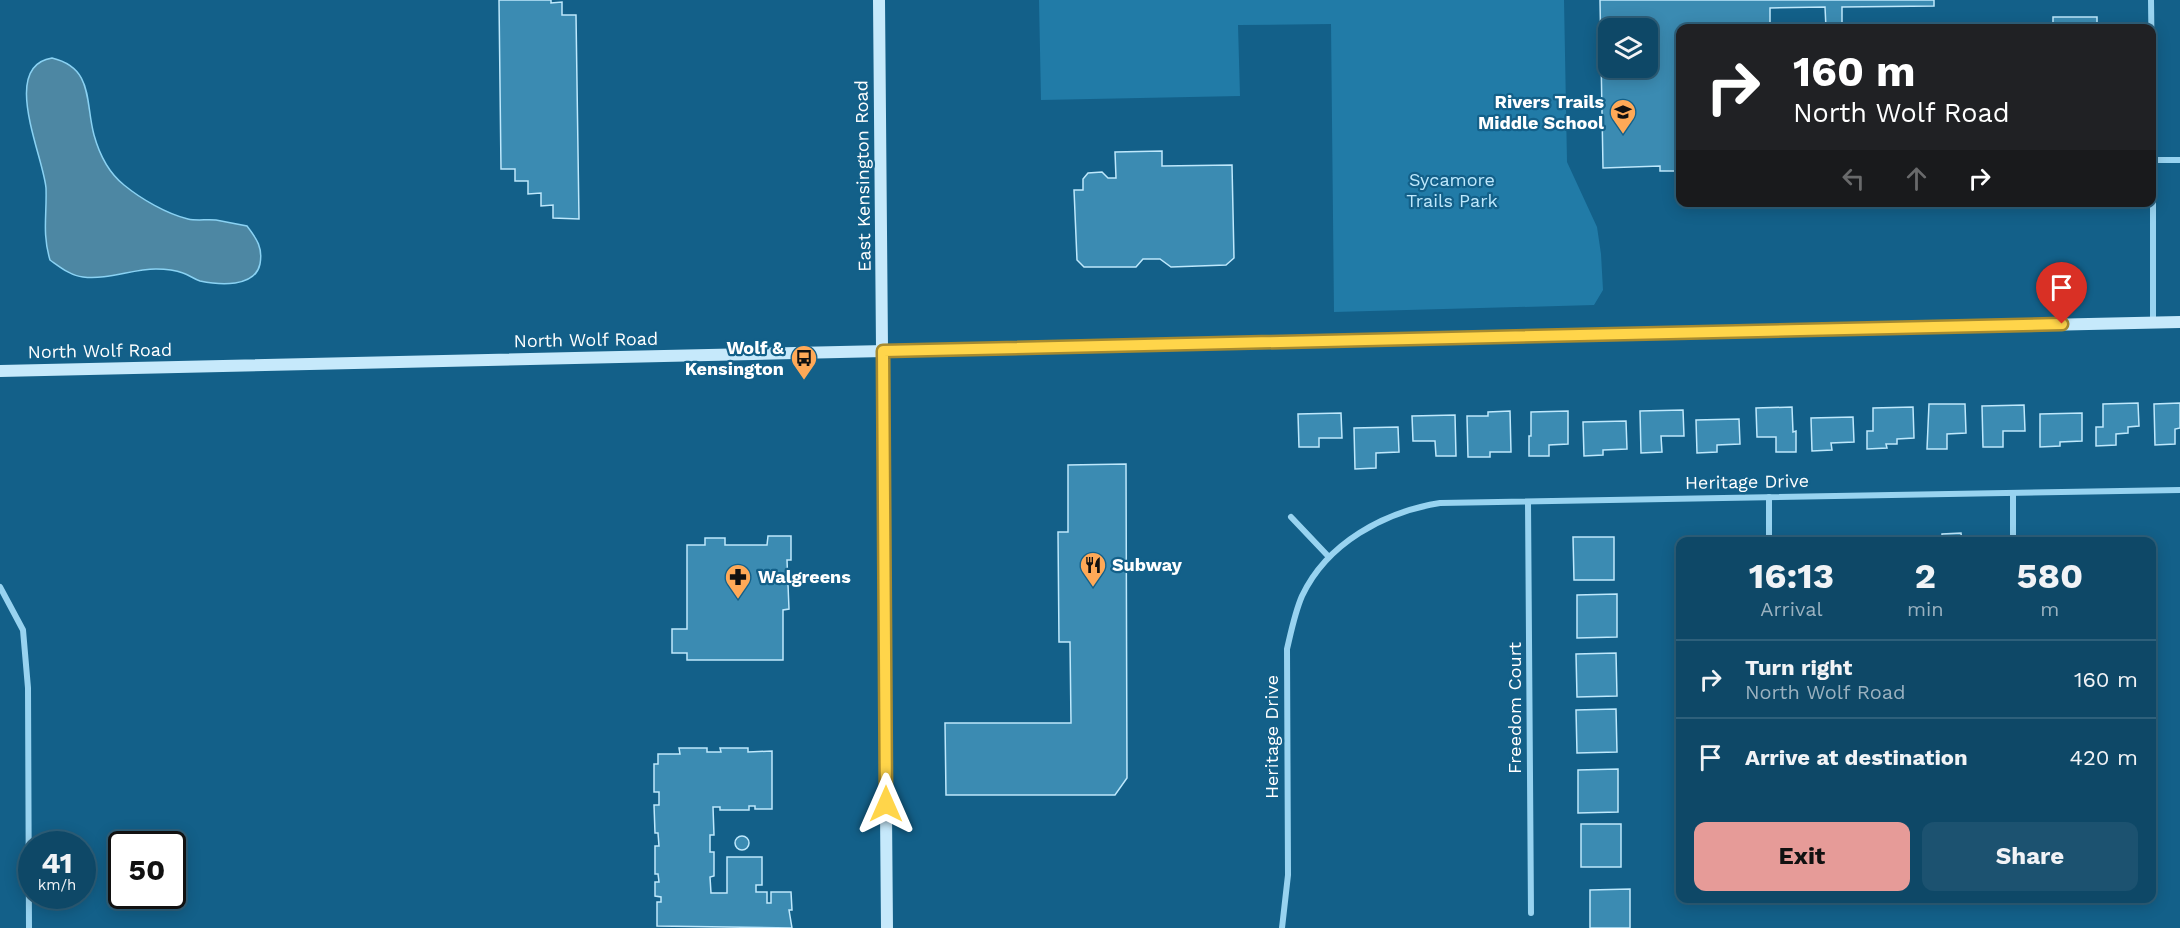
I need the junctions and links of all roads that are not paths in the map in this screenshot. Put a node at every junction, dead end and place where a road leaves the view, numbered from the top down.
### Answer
1 (879, 0) edge
2 (2151, 0) edge
3 (2151, 24) edge
4 (2156, 160) edge
5 (2180, 160) edge
6 (2154, 207) edge
7 (2153, 322) junction
8 (2180, 322) edge
9 (883, 351) junction
10 (0, 371) edge
11 (2180, 490) edge
12 (2013, 493) junction
13 (1768, 497) junction
14 (1528, 502) junction
15 (1291, 517) dead end
16 (1769, 537) edge
17 (2013, 537) edge
18 (1328, 556) junction
19 (0, 587) edge
20 (1531, 914) dead end
21 (29, 928) edge
22 (886, 928) edge
23 (1282, 928) edge

1 - 9 main road, East Kensington Road
2 - 3 street
4 - 5 street
6 - 7 street
7 - 8 main road, North Wolf Road
7 - 9 main road, North Wolf Road
9 - 10 main road, North Wolf Road
9 - 22 main road, East Kensington Road
11 - 12 street, Heritage Drive
12 - 13 street, Heritage Drive
12 - 17 street
13 - 14 street, Heritage Drive
13 - 16 street
14 - 18 street, Heritage Drive
14 - 20 street, Freedom Court
15 - 18 street
18 - 23 street, Heritage Drive
19 - 21 street

